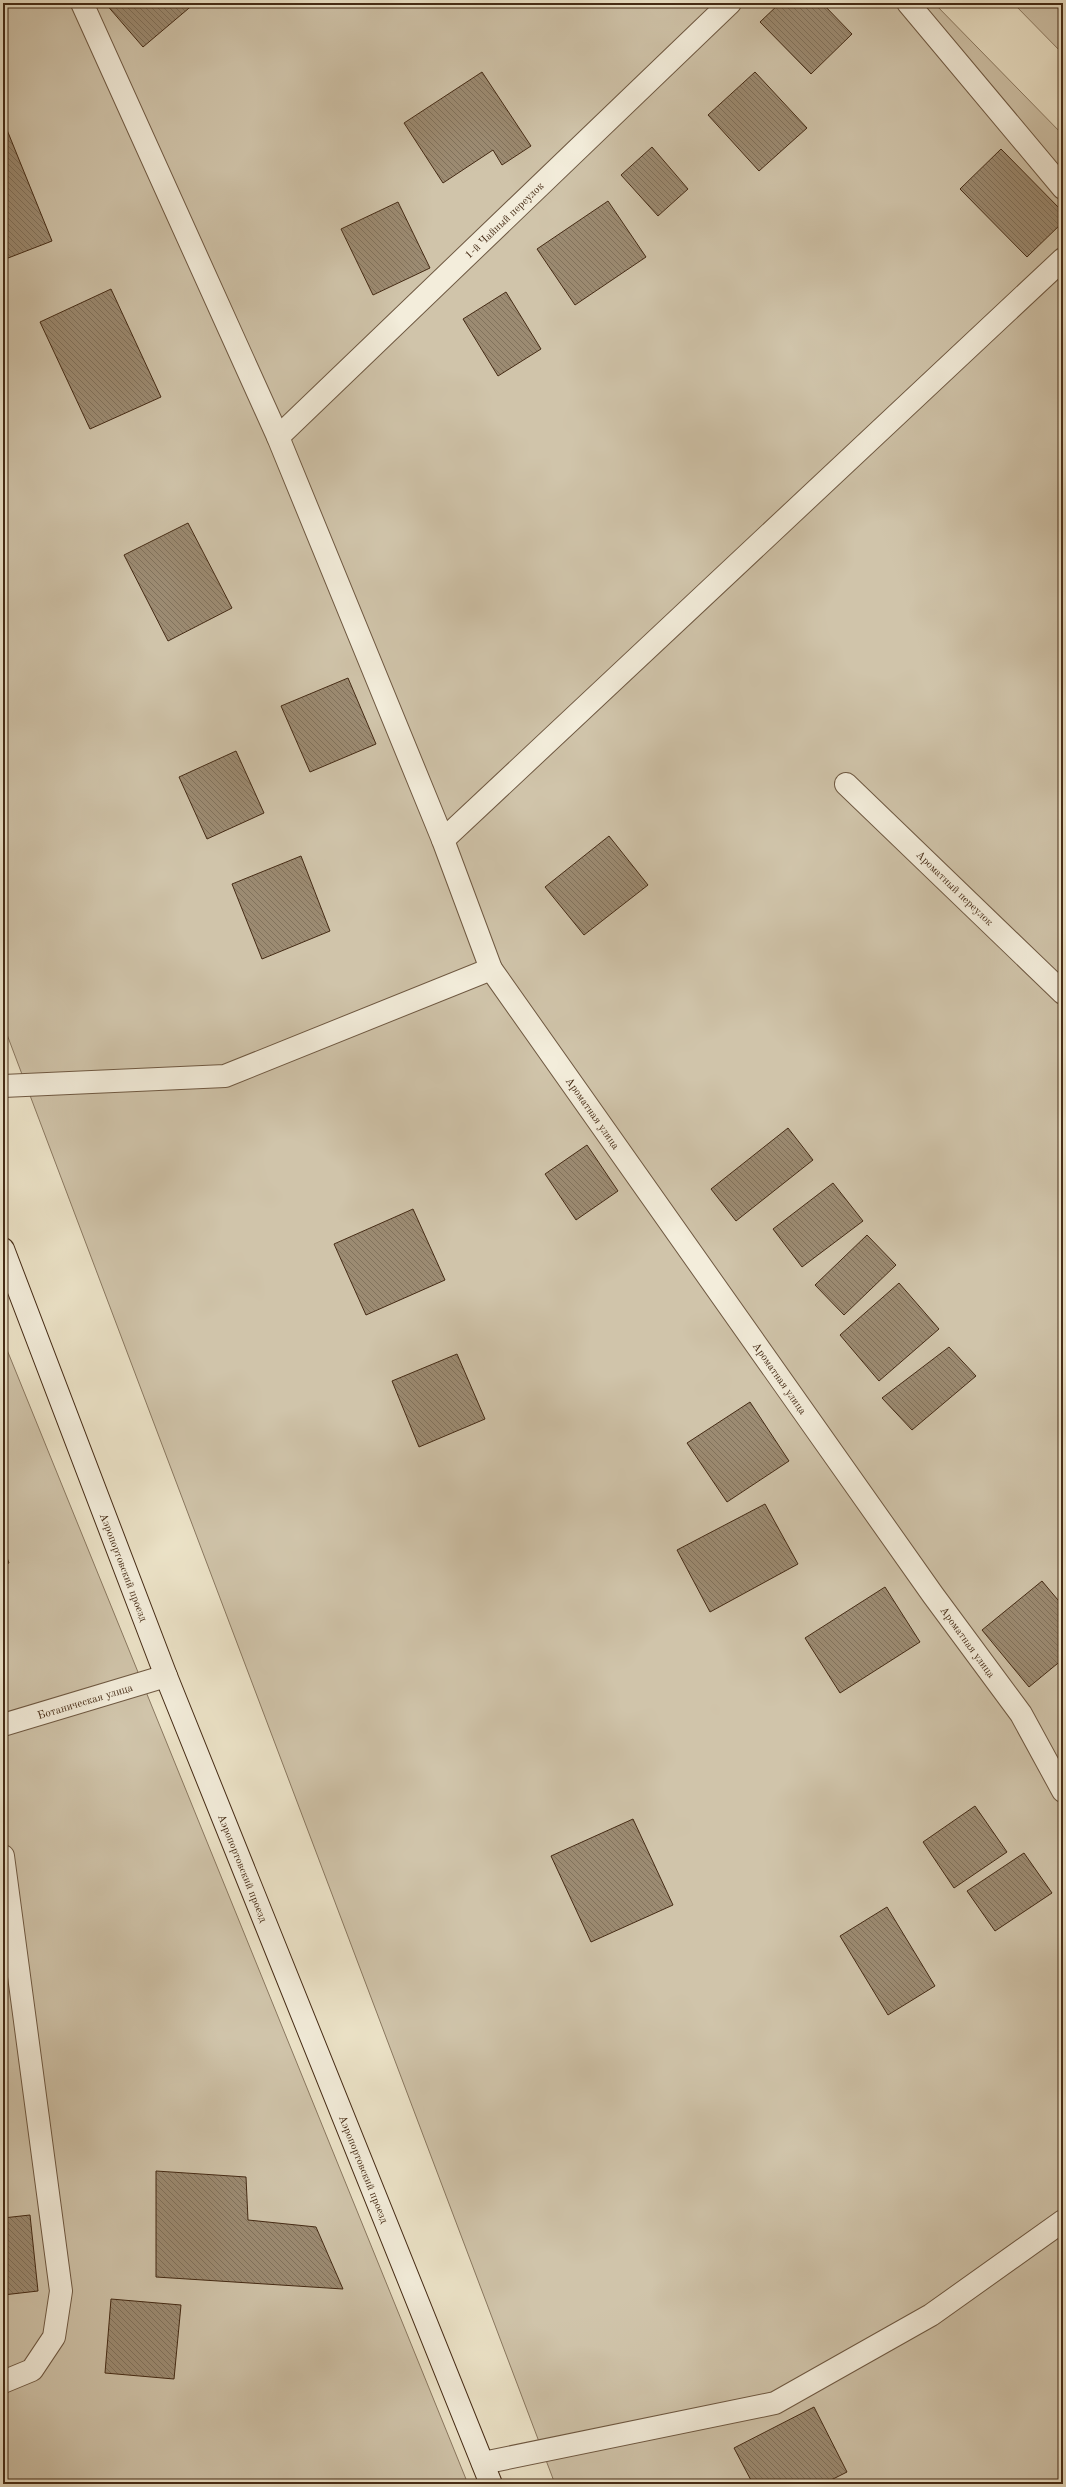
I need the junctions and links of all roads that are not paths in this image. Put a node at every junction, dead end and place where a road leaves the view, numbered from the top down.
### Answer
1 (82, 3) edge
2 (730, 3) edge
3 (908, 3) edge
4 (1063, 188) edge
5 (1063, 259) edge
6 (278, 437) junction
7 (846, 784) dead end
8 (443, 840) junction
9 (491, 969) junction
10 (1063, 993) edge
11 (3, 1086) edge
12 (3, 1249) edge
13 (166, 1676) junction
14 (3, 1725) edge
15 (1063, 1791) edge
16 (3, 1856) edge
17 (1063, 2221) edge
18 (3, 2382) edge
19 (483, 2463) junction
20 (491, 2484) edge

1 - 6 street, Ароматная улица
2 - 6 street, 1-й Чайный переулок
3 - 4 street
5 - 8 street
6 - 8 street, Ароматная улица
7 - 10 street, Ароматный переулок
8 - 9 street, Ароматная улица
9 - 11 street
9 - 15 street, Ароматная улица
12 - 13 street, Аэропортовский проезд
13 - 14 street, Ботаническая улица
13 - 19 street, Аэропортовский проезд
16 - 18 street
17 - 19 street
19 - 20 street, Аэропортовский проезд

